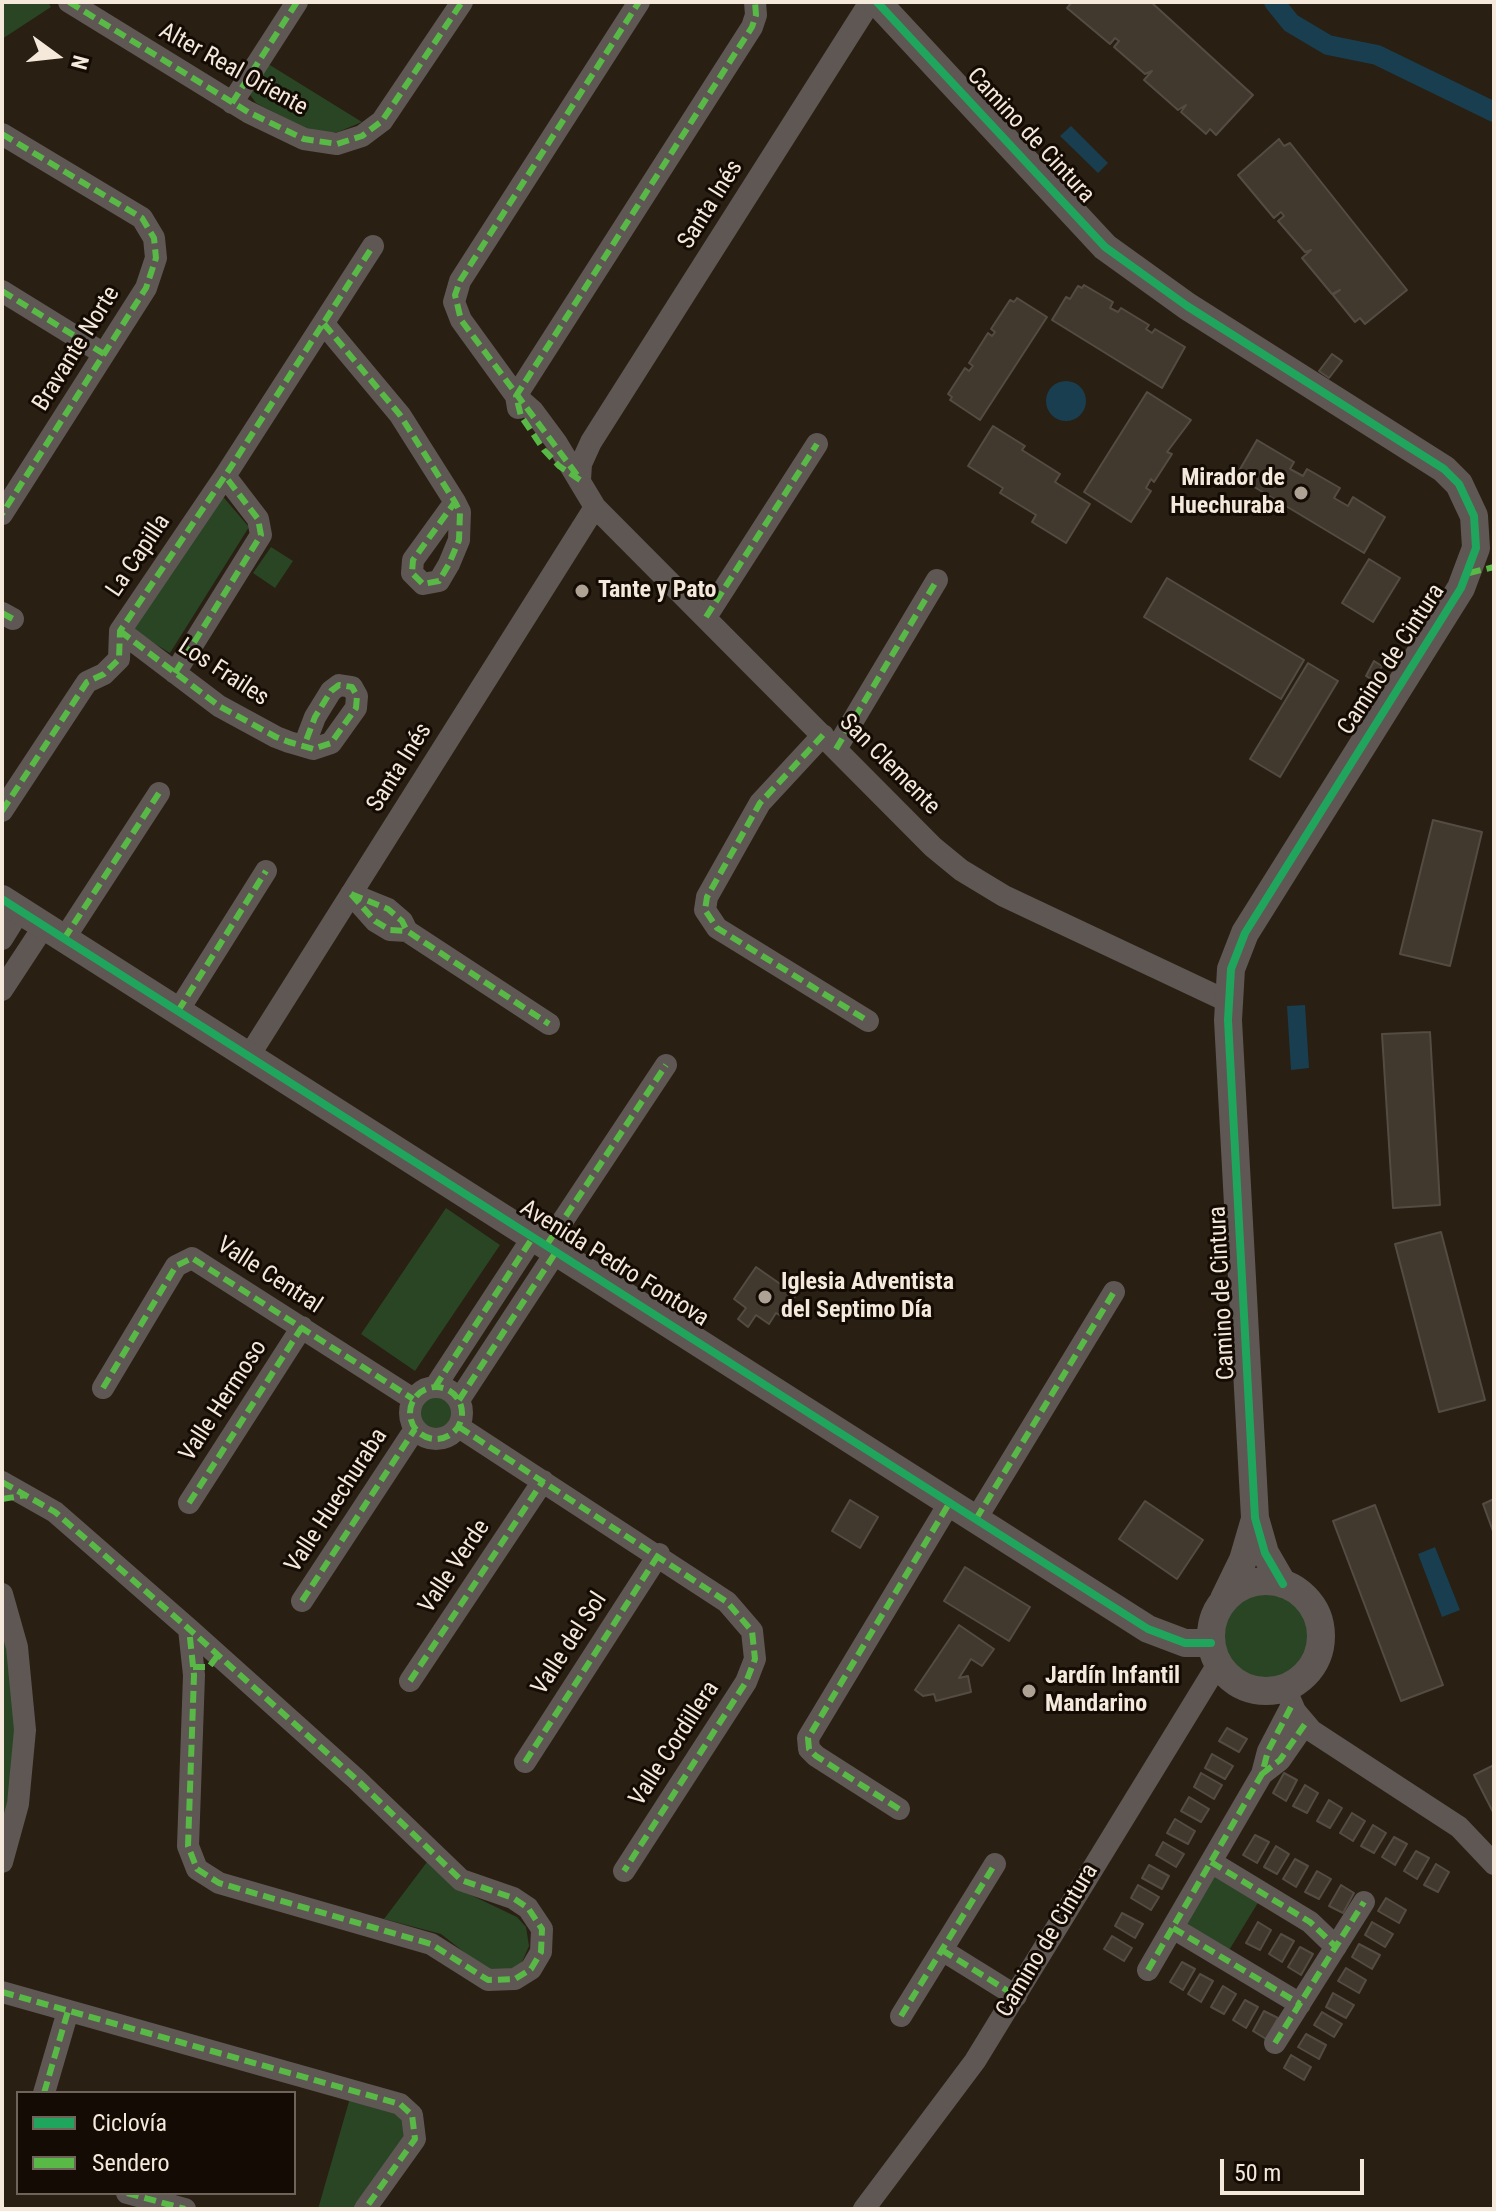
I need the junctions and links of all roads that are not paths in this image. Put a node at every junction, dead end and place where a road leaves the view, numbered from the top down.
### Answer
1 (69, 2) edge
2 (297, 2) edge
3 (462, 2) edge
4 (639, 2) edge
5 (755, 2) edge
6 (870, 2) edge
7 (877, 2) edge
8 (232, 103) junction
9 (2, 134) edge
10 (373, 246) dead end
11 (2, 291) edge
12 (324, 324) junction
13 (104, 354) junction
14 (516, 396) junction
15 (817, 444) dead end
16 (225, 476) junction
17 (580, 480) junction
18 (455, 502) dead end
19 (595, 507) junction
20 (2, 514) edge
21 (937, 580) dead end
22 (706, 617) junction
23 (120, 631) junction
24 (175, 673) junction
25 (829, 742) junction
26 (304, 746) dead end
27 (159, 793) dead end
28 (2, 811) edge
29 (266, 871) dead end
30 (351, 894) junction
31 (11, 905) edge
32 (54, 932) junction
33 (2, 939) edge
34 (12, 955) edge
35 (2, 990) edge
36 (1227, 1001) junction
37 (178, 1011) junction
38 (868, 1021) dead end
39 (549, 1024) dead end
40 (249, 1056) junction
41 (666, 1065) dead end
42 (545, 1245) junction
43 (1114, 1292) dead end
44 (302, 1327) junction
45 (435, 1387) junction
46 (103, 1388) dead end
47 (413, 1399) junction
48 (459, 1400) junction
49 (459, 1427) junction
50 (415, 1429) junction
51 (543, 1481) junction
52 (2, 1482) edge
53 (27, 1495) junction
54 (2, 1499) edge
55 (950, 1502) junction
56 (189, 1503) dead end
57 (1255, 1518) junction
58 (976, 1519) junction
59 (659, 1554) junction
60 (1283, 1584) junction
61 (2, 1594) edge
62 (1224, 1600) junction
63 (302, 1601) dead end
64 (189, 1629) junction
65 (1214, 1654) junction
66 (218, 1655) junction
67 (193, 1667) junction
68 (410, 1681) dead end
69 (1289, 1696) junction
70 (1305, 1724) junction
71 (525, 1762) dead end
72 (1262, 1774) junction
73 (899, 1809) dead end
74 (2, 1862) edge
75 (1211, 1862) junction
76 (995, 1864) dead end
77 (1494, 1864) edge
78 (624, 1871) dead end
79 (1364, 1902) dead end
80 (1173, 1928) junction
81 (1336, 1947) junction
82 (942, 1950) junction
83 (1148, 1970) dead end
84 (3, 1991) edge
85 (1016, 1996) junction
86 (1300, 2004) junction
87 (68, 2011) junction
88 (901, 2016) dead end
89 (1275, 2043) dead end
90 (45, 2091) edge
91 (134, 2195) edge
92 (185, 2209) edge
93 (365, 2209) edge
94 (864, 2209) edge

1 - 8 street, Alter Real Oriente
2 - 8 street
3 - 8 street, Alter Real Oriente
4 - 14 street
5 - 14 street
6 - 17 street, Santa Inés
7 - 36 street, Camino de Cintura
9 - 13 street, Bravante Norte
10 - 12 street, La Capilla
11 - 13 street
12 - 16 street, La Capilla
12 - 18 street
13 - 20 street, Bravante Norte
14 - 17 street
15 - 22 street
16 - 23 street, La Capilla
16 - 24 street
17 - 19 street, San Clemente
19 - 22 street, San Clemente
19 - 30 street, Santa Inés
21 - 25 street
22 - 25 street, San Clemente
23 - 24 street, Los Frailes
23 - 28 street, La Capilla
24 - 26 street, Los Frailes
25 - 36 street, San Clemente
25 - 38 street
27 - 32 street
29 - 37 street
30 - 39 street
30 - 40 street, Santa Inés
31 - 32 street, Avenida Pedro Fontova
31 - 33 street
32 - 34 street
32 - 37 street, Avenida Pedro Fontova
34 - 35 street
36 - 57 street, Camino de Cintura
37 - 40 street, Avenida Pedro Fontova
40 - 42 street, Avenida Pedro Fontova
41 - 42 street
42 - 45 street
42 - 48 street
42 - 55 street, Avenida Pedro Fontova
43 - 58 street
44 - 46 street, Valle Central
44 - 47 street, Valle Central
44 - 56 street, Valle Hermoso
45 - 47 street
45 - 48 street
47 - 50 street
48 - 49 street
49 - 50 street
49 - 51 street
50 - 63 street, Valle Huechuraba
51 - 59 street
51 - 68 street, Valle Verde
52 - 53 street
53 - 54 street
53 - 64 street
55 - 58 street, Avenida Pedro Fontova
55 - 73 street
57 - 60 street, Camino de Cintura
57 - 62 street, Camino de Cintura
58 - 65 street, Avenida Pedro Fontova
59 - 71 street, Valle del Sol
59 - 78 street, Valle Cordillera
60 - 62 street
60 - 69 street
61 - 74 street
62 - 65 street
64 - 66 street
64 - 67 street
65 - 69 street
65 - 85 street, Camino de Cintura
66 - 67 street
66 - 67 street
69 - 70 street
69 - 72 street
70 - 72 street
70 - 77 street
72 - 75 street
75 - 80 street
75 - 81 street
76 - 82 street
79 - 81 street
80 - 83 street
80 - 86 street
81 - 86 street
82 - 85 street
82 - 88 street
84 - 87 street
85 - 94 street, Camino de Cintura
86 - 89 street
87 - 90 street
87 - 93 street
91 - 92 street

